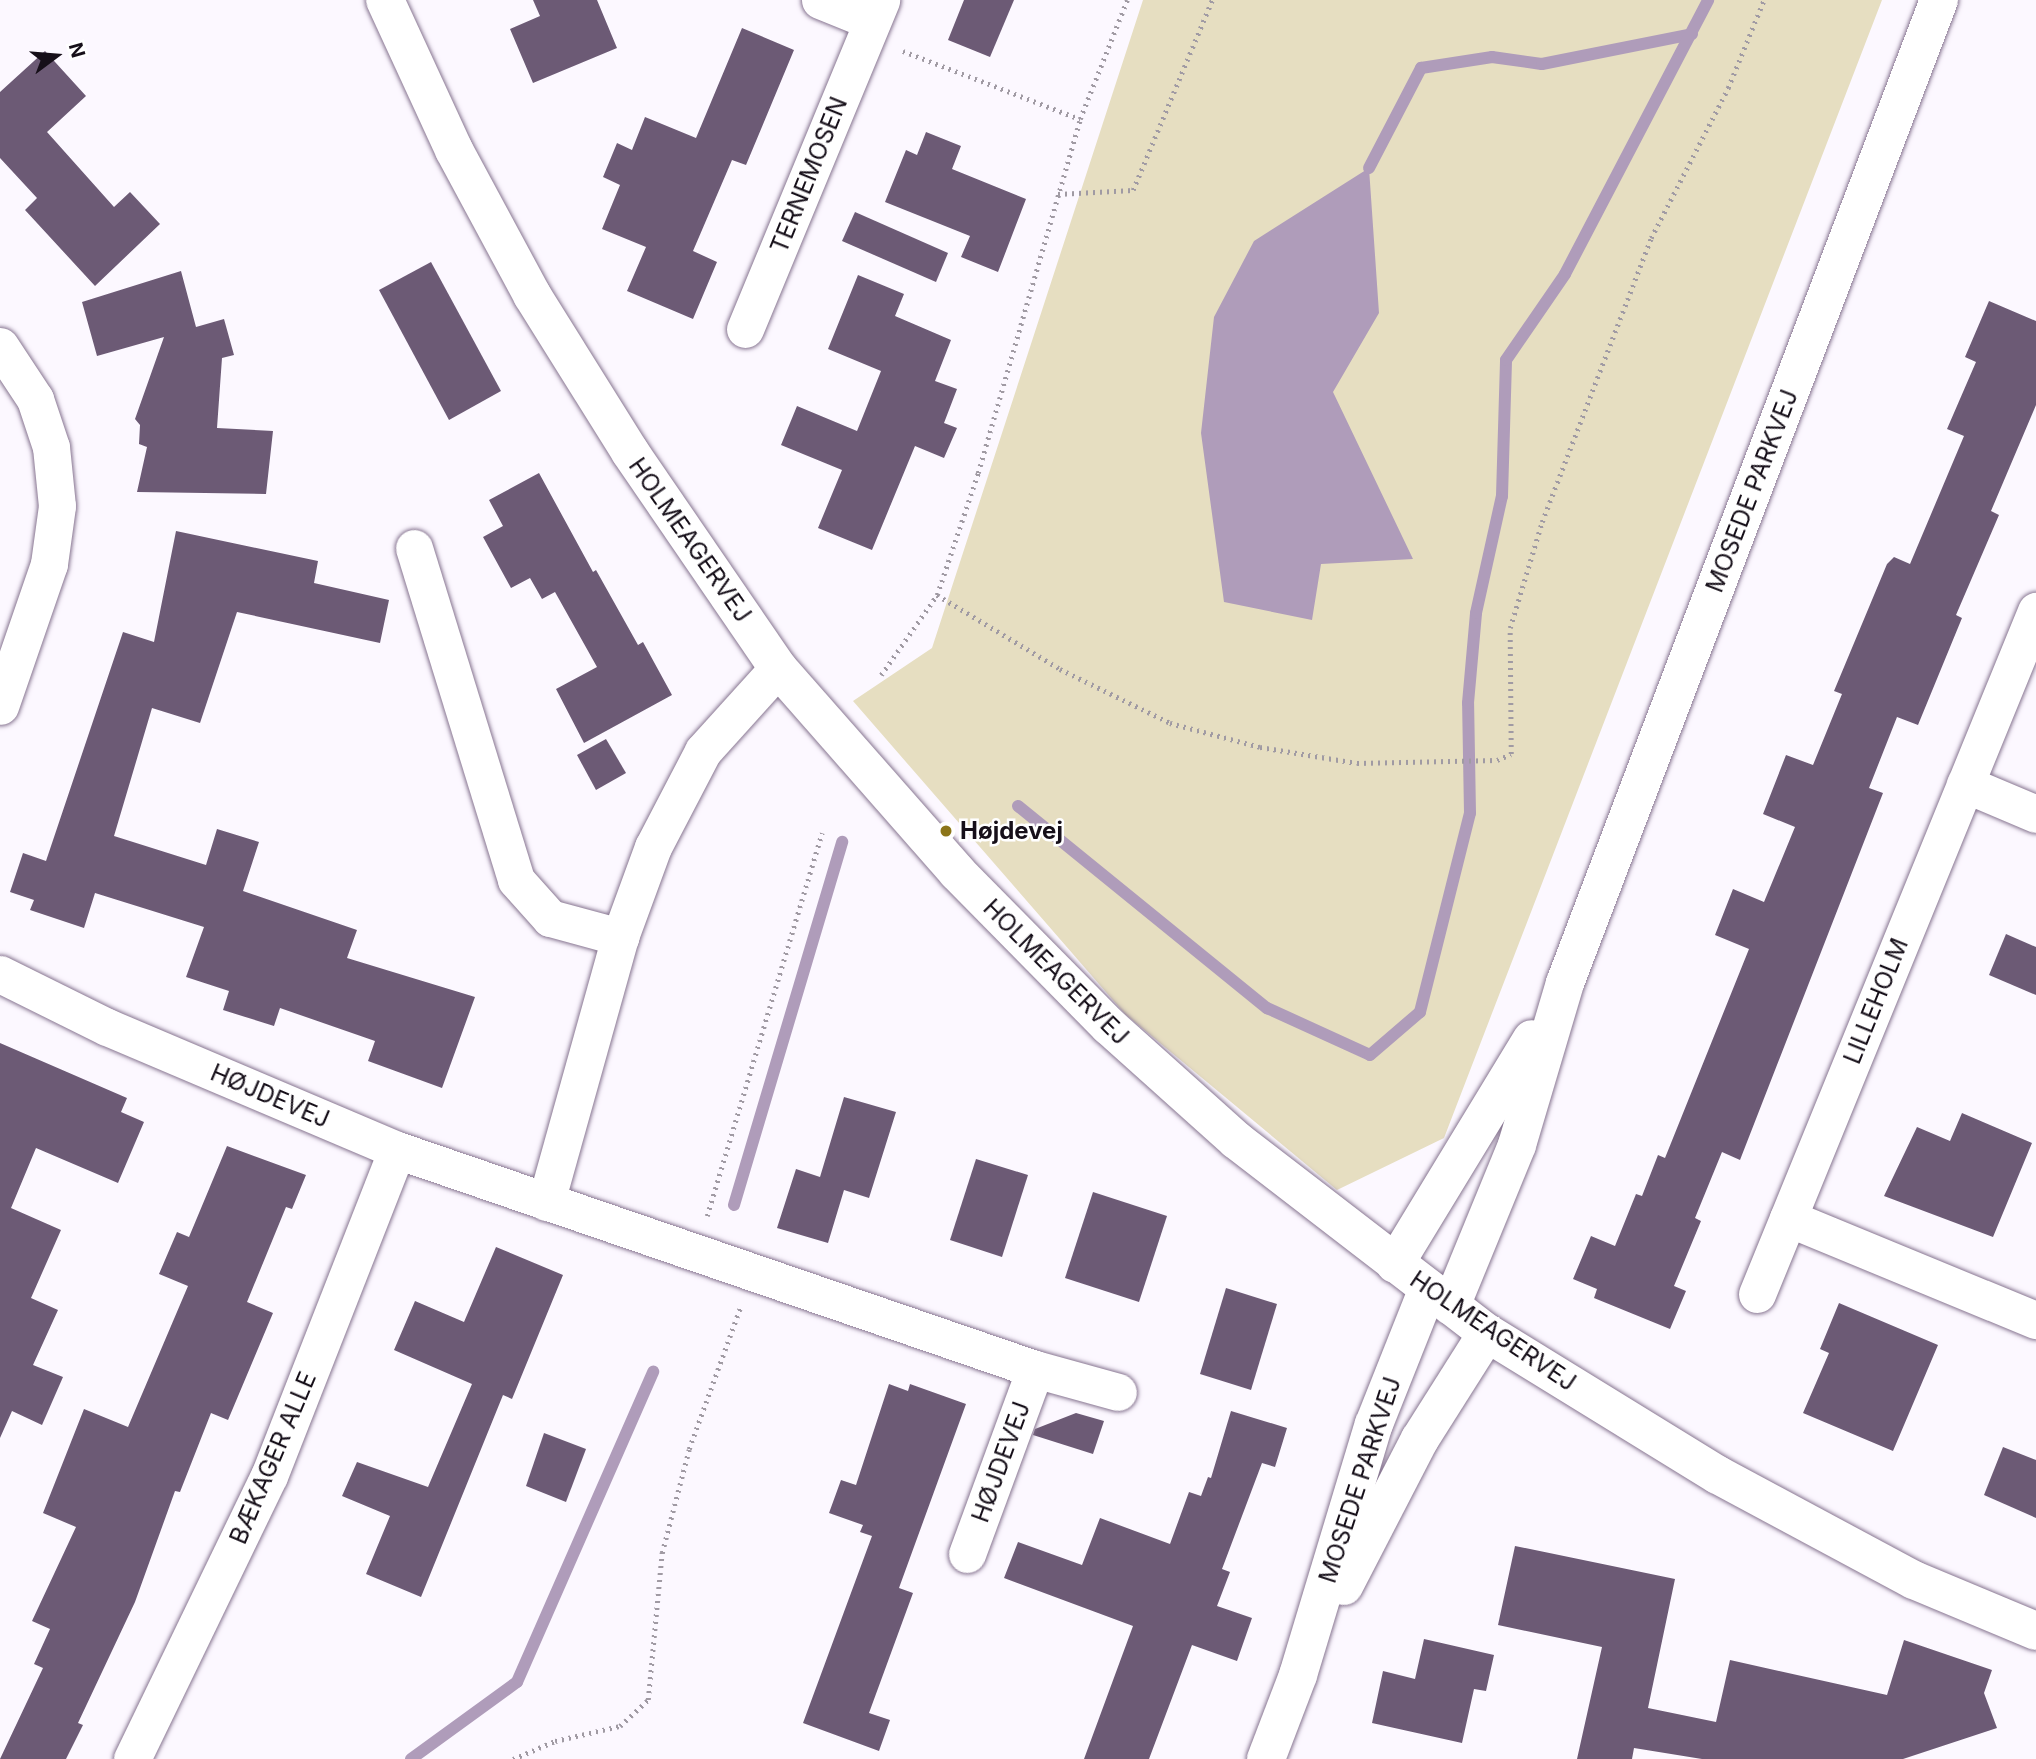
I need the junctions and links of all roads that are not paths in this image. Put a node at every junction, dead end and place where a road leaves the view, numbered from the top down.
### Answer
1 (385, 0) edge
2 (820, 0) edge
3 (1939, 0) edge
4 (877, 10) edge
5 (746, 329) dead end
6 (0, 346) edge
7 (414, 548) dead end
8 (2036, 611) edge
9 (778, 668) junction
10 (0, 706) edge
11 (1965, 784) junction
12 (2036, 814) edge
13 (620, 937) junction
14 (0, 974) edge
15 (1565, 982) junction
16 (397, 1150) junction
17 (546, 1202) junction
18 (1788, 1218) junction
19 (1395, 1264) junction
20 (1756, 1294) dead end
21 (1439, 1297) junction
22 (2036, 1320) edge
23 (1487, 1333) junction
24 (1035, 1369) junction
25 (1118, 1392) dead end
26 (967, 1554) dead end
27 (2036, 1631) edge
28 (1298, 1675) junction
29 (132, 1759) edge
30 (1266, 1759) edge

1 - 9 street, HOLMEAGERVEJ
2 - 4 street
3 - 15 street, MOSEDE PARKVEJ
4 - 5 street, TERNEMOSEN
6 - 10 street
7 - 13 street
8 - 11 street, LILLEHOLM
9 - 13 street
9 - 19 street, HOLMEAGERVEJ
11 - 12 street
11 - 18 street, LILLEHOLM
13 - 17 street
14 - 16 street, HØJDEVEJ
15 - 19 street, MOSEDE PARKVEJ
15 - 21 street, MOSEDE PARKVEJ
16 - 17 street, HØJDEVEJ
16 - 29 street, BÆKAGER ALLE
17 - 24 street, HØJDEVEJ
18 - 20 street, LILLEHOLM
18 - 22 street
19 - 21 street, HOLMEAGERVEJ
21 - 23 street, HOLMEAGERVEJ
21 - 28 street, MOSEDE PARKVEJ
23 - 27 street, HOLMEAGERVEJ
23 - 28 street, MOSEDE PARKVEJ
24 - 25 street, HØJDEVEJ
24 - 26 street, HØJDEVEJ
28 - 30 street, MOSEDE PARKVEJ

